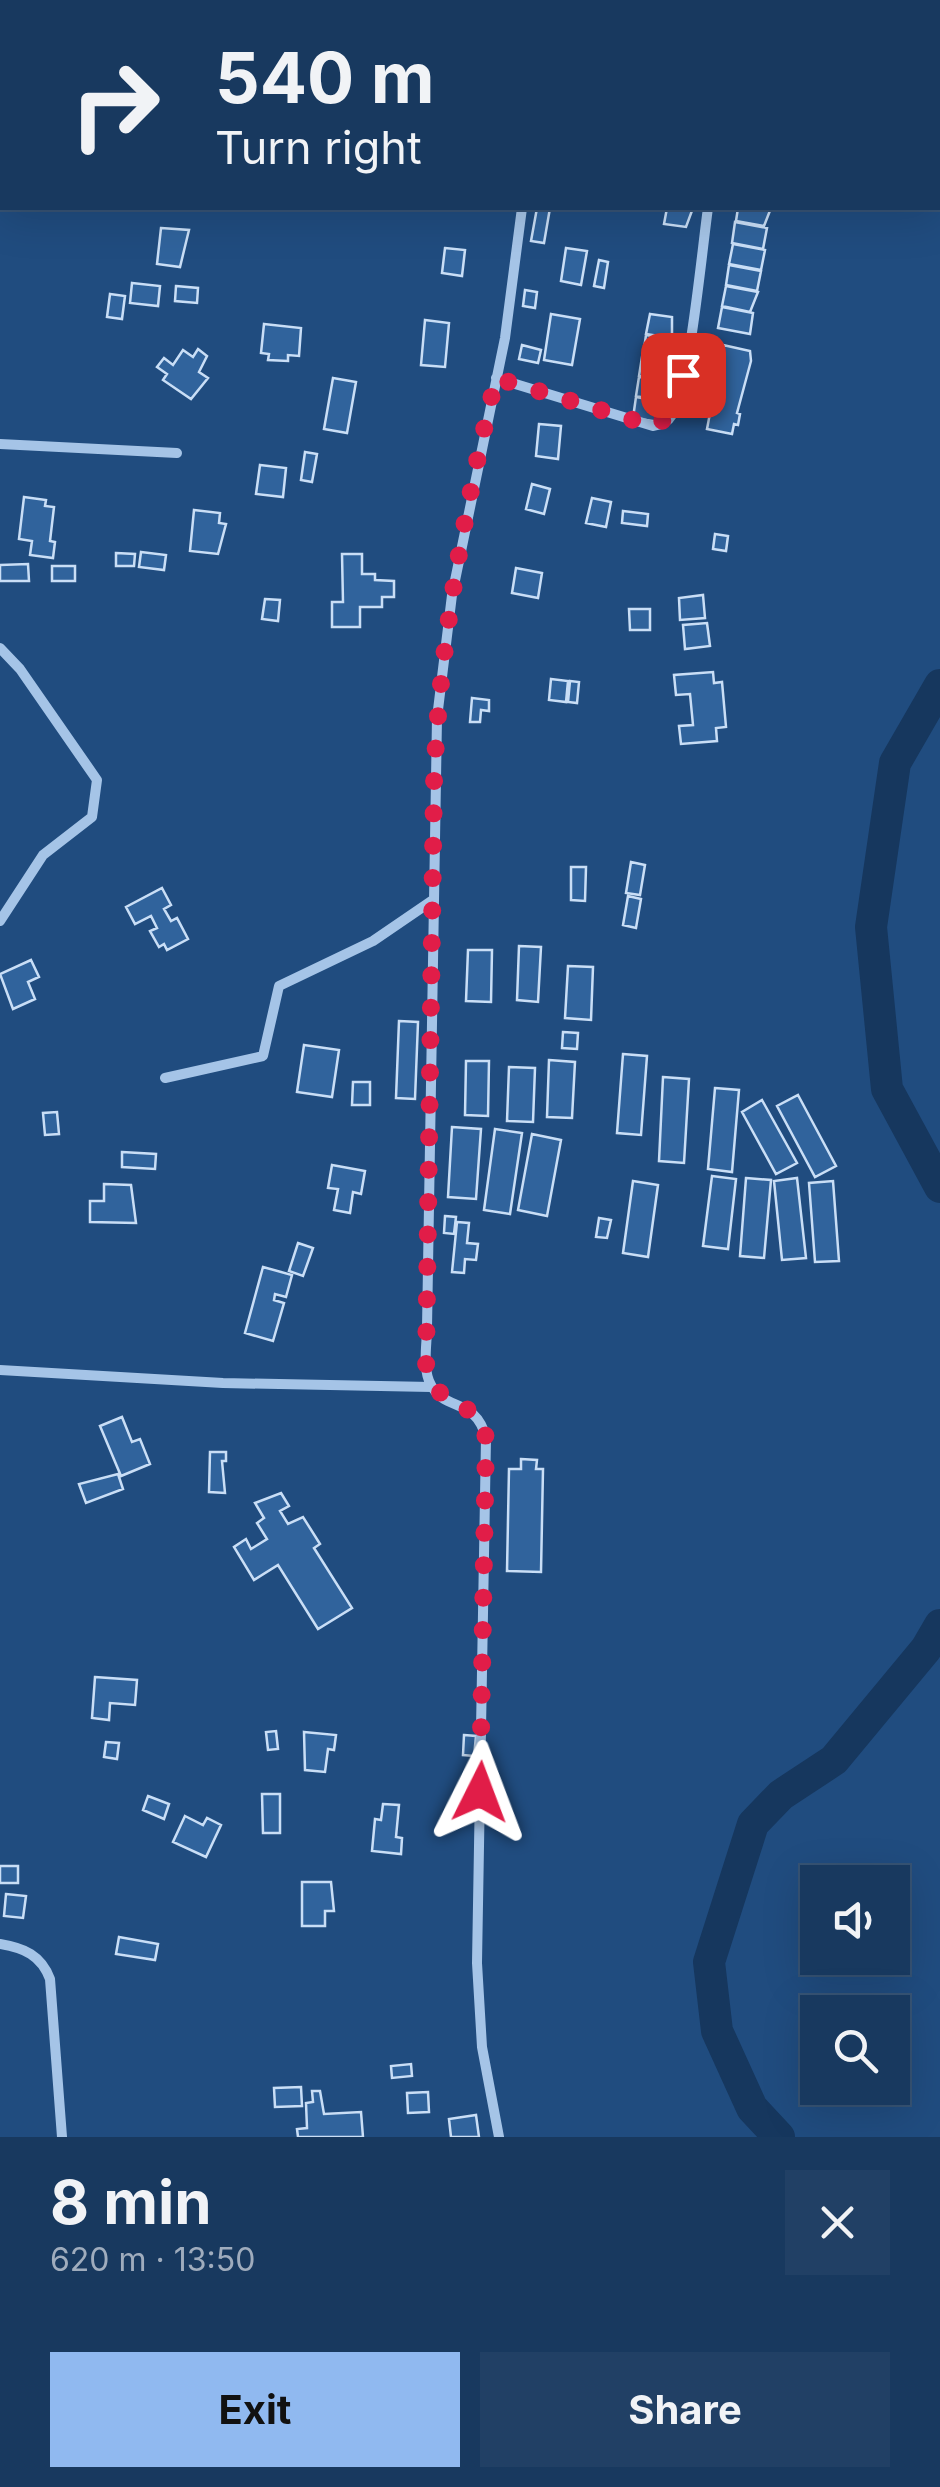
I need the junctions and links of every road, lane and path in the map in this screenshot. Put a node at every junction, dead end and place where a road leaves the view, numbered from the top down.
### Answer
1 (522, 210) edge
2 (708, 210) edge
3 (496, 378) junction
4 (0, 444) edge
5 (177, 452) dead end
6 (0, 648) edge
7 (433, 900) junction
8 (0, 921) edge
9 (165, 1078) dead end
10 (0, 1370) edge
11 (432, 1386) junction
12 (0, 1944) edge
13 (62, 2137) edge
14 (499, 2137) edge

1 - 3 street
2 - 3 street
3 - 7 street
4 - 5 street
6 - 8 street
7 - 9 street
7 - 11 street
10 - 11 street
11 - 14 street
12 - 13 street

